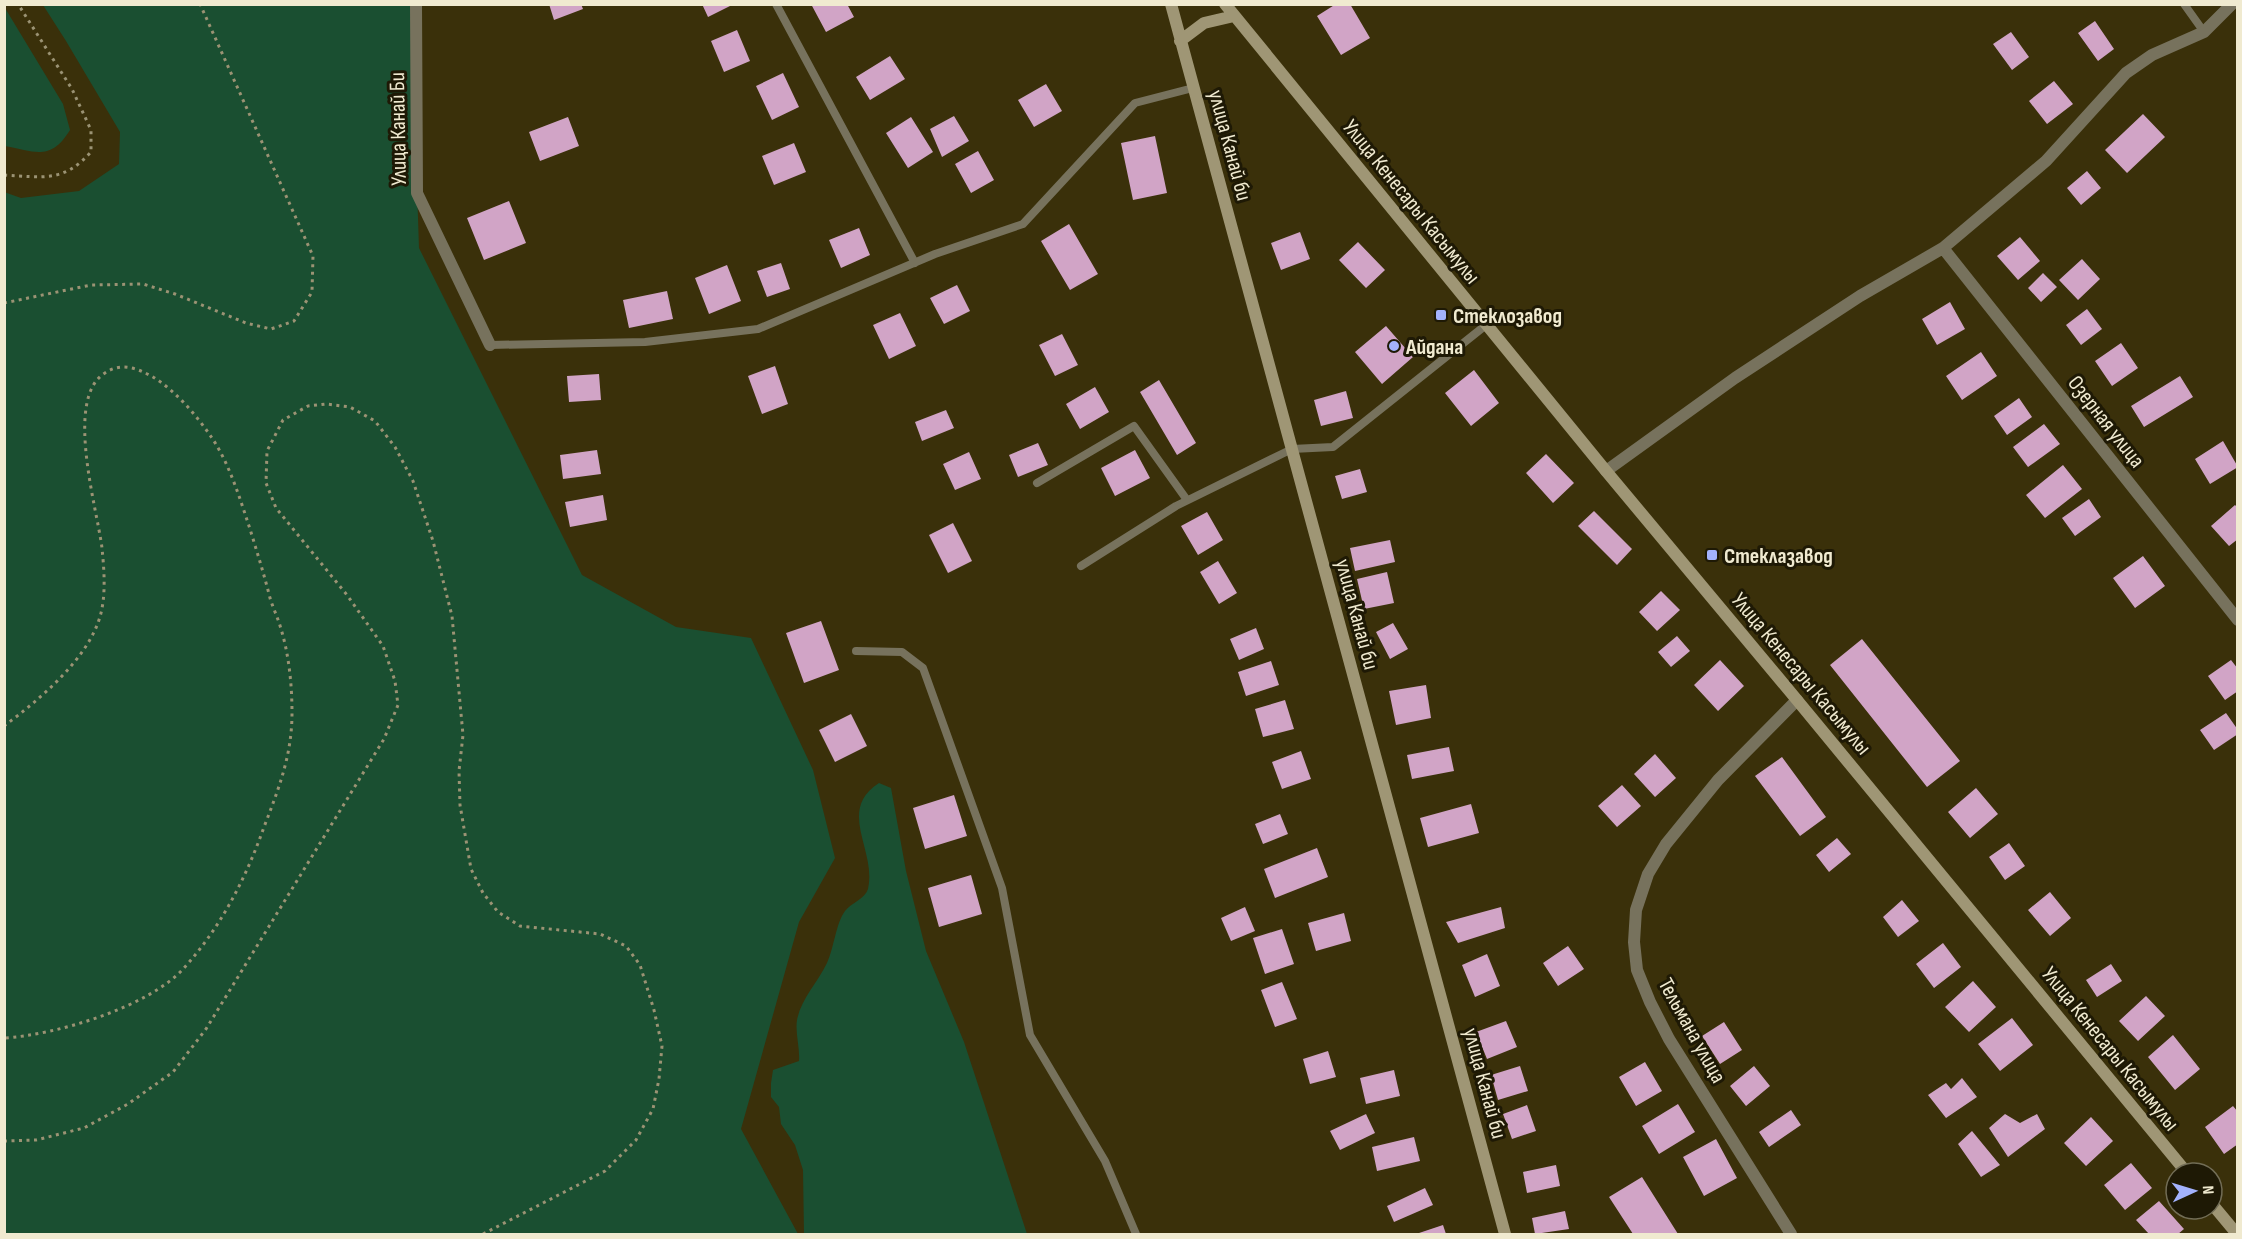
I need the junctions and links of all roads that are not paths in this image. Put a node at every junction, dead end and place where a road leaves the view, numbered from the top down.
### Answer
1 (416, 4) edge
2 (776, 4) edge
3 (1171, 4) edge
4 (1226, 4) edge
5 (2184, 4) edge
6 (2232, 4) edge
7 (1234, 16) junction
8 (2204, 32) junction
9 (1180, 41) junction
10 (1193, 88) junction
11 (1943, 248) junction
12 (915, 263) junction
13 (1486, 325) junction
14 (490, 345) joint
15 (1292, 449) junction
16 (1606, 471) junction
17 (1037, 483) dead end
18 (1187, 501) junction
19 (1081, 566) dead end
20 (2238, 620) edge
21 (856, 651) dead end
22 (1797, 700) junction
23 (2177, 1161) edge
24 (2224, 1218) edge
25 (1136, 1234) edge
26 (1505, 1234) edge
27 (1791, 1234) edge
28 (2237, 1234) edge

1 - 14 street, Улица Канай Би
2 - 12 lane
3 - 9 main road, улица Канай би
4 - 7 main road, Улица Кенесары Касымулы
5 - 8 lane
6 - 8 street
7 - 9 main road
7 - 13 main road, Улица Кенесары Касымулы
8 - 11 street
9 - 10 main road, улица Канай би
10 - 12 lane
10 - 15 main road, улица Канай би
11 - 16 street
11 - 20 street, Озерная улица
12 - 14 lane
13 - 15 lane
13 - 16 main road, Улица Кенесары Касымулы
15 - 18 lane
15 - 26 main road, улица Канай би
16 - 22 main road, Улица Кенесары Касымулы
17 - 18 lane
18 - 19 lane
21 - 25 lane
22 - 23 main road, Улица Кенесары Касымулы
22 - 27 street, Тельмана улица
24 - 28 main road

